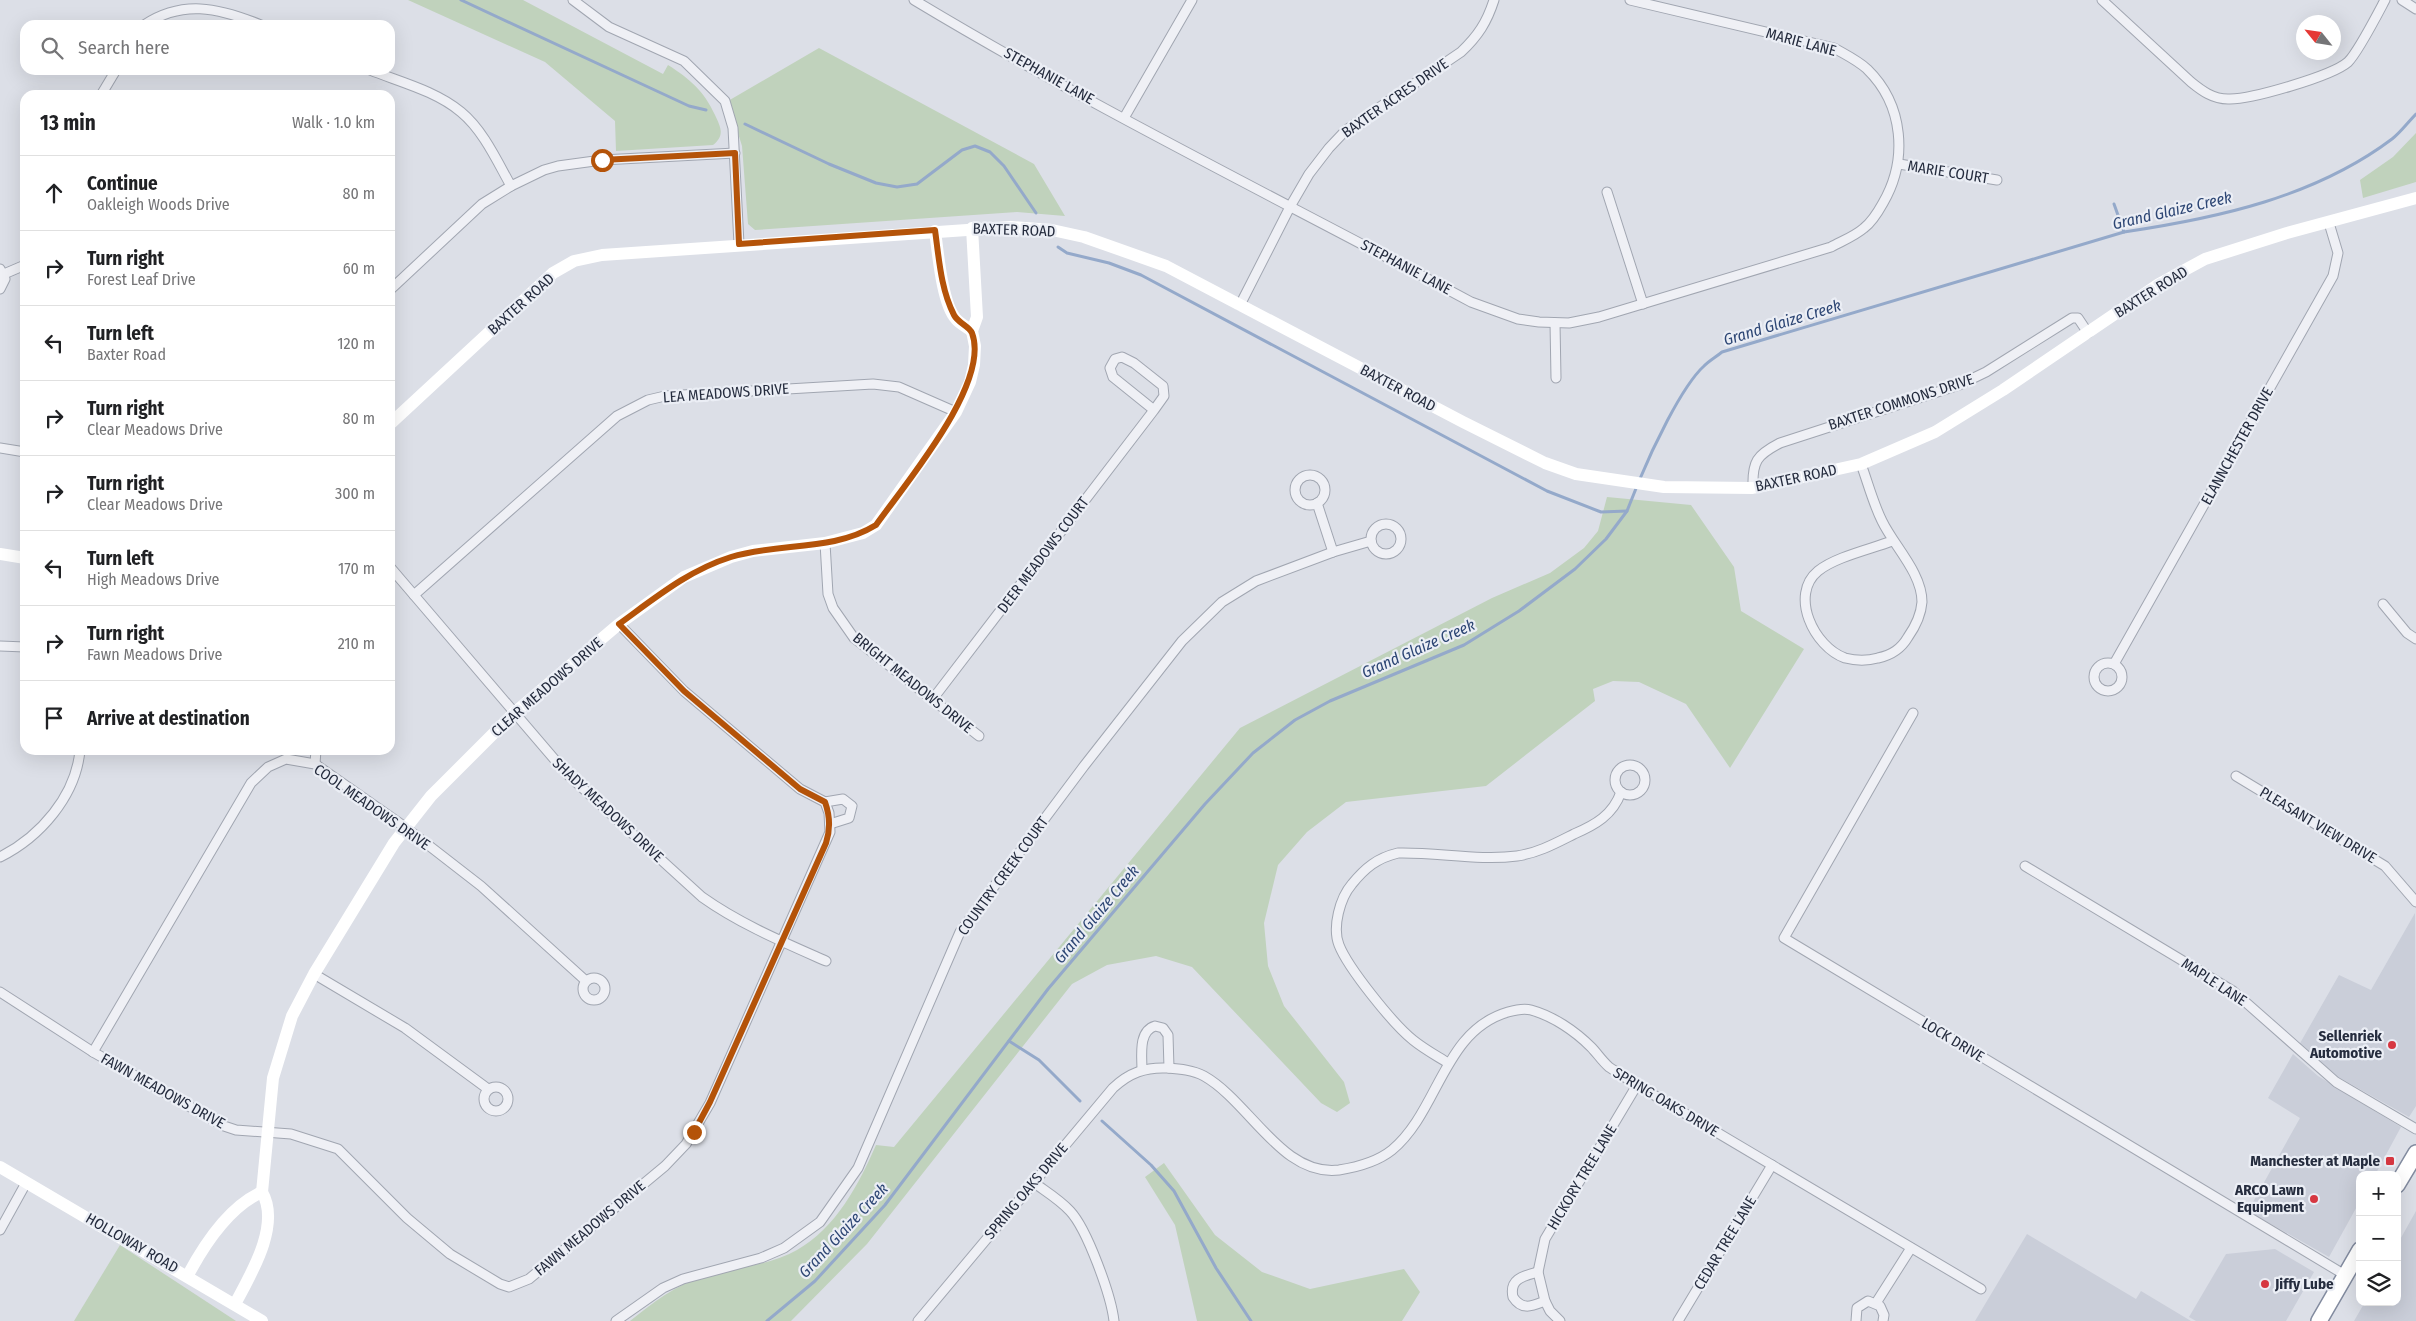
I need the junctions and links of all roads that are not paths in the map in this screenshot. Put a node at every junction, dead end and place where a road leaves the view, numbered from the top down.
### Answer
1 (573, 0) edge
2 (914, 0) edge
3 (1192, 0) edge
4 (1494, 0) edge
5 (1630, 0) edge
6 (2102, 0) edge
7 (2385, 0) edge
8 (2402, 0) edge
9 (2416, 9) edge
10 (149, 20) edge
11 (248, 20) edge
12 (113, 75) edge
13 (383, 75) edge
14 (104, 90) edge
15 (1124, 118) junction
16 (735, 153) junction
17 (1899, 164) junction
18 (1997, 180) dead end
19 (511, 186) junction
20 (1607, 192) dead end
21 (2416, 198) edge
22 (1291, 205) junction
23 (2329, 223) junction
24 (972, 228) junction
25 (935, 230) junction
26 (739, 244) junction
27 (20, 267) edge
28 (2, 272) edge
29 (395, 285) edge
30 (0, 289) edge
31 (1643, 304) junction
32 (1240, 305) junction
33 (1555, 324) junction
34 (972, 331) junction
35 (2088, 333) junction
36 (1556, 378) dead end
37 (1154, 410) junction
38 (956, 412) junction
39 (395, 419) edge
40 (0, 448) edge
41 (20, 451) edge
42 (1861, 464) junction
43 (1753, 488) junction
44 (1317, 503) dead end
45 (1371, 541) dead end
46 (1892, 541) junction
47 (825, 544) junction
48 (1332, 552) junction
49 (0, 554) edge
50 (20, 557) edge
51 (395, 572) edge
52 (414, 595) junction
53 (2383, 604) dead end
54 (619, 624) junction
55 (2416, 639) edge
56 (0, 646) edge
57 (20, 647) edge
58 (2114, 664) dead end
59 (932, 700) junction
60 (514, 713) junction
61 (1913, 713) dead end
62 (979, 736) dead end
63 (79, 755) edge
64 (287, 755) edge
65 (316, 755) edge
66 (315, 764) junction
67 (2236, 776) dead end
68 (1621, 792) dead end
69 (825, 802) junction
70 (830, 824) junction
71 (405, 827) junction
72 (0, 857) edge
73 (2025, 866) dead end
74 (2416, 902) edge
75 (781, 941) junction
76 (826, 961) dead end
77 (314, 974) junction
78 (586, 982) dead end
79 (0, 992) edge
80 (93, 1052) junction
81 (1448, 1063) junction
82 (1169, 1068) junction
83 (1142, 1070) junction
84 (1637, 1086) junction
85 (488, 1089) dead end
86 (2416, 1129) edge
87 (270, 1132) junction
88 (2416, 1153) edge
89 (1772, 1166) junction
90 (0, 1167) edge
91 (2401, 1178) edge
92 (1033, 1182) junction
93 (26, 1183) junction
94 (262, 1192) junction
95 (0, 1230) edge
96 (1911, 1248) junction
97 (2356, 1257) edge
98 (1538, 1272) junction
99 (188, 1275) junction
100 (2345, 1275) junction
101 (1980, 1289) dead end
102 (1545, 1301) junction
103 (1876, 1303) junction
104 (235, 1304) junction
105 (262, 1321) edge
106 (616, 1321) edge
107 (918, 1321) edge
108 (1114, 1321) edge
109 (1560, 1321) edge
110 (1678, 1321) edge
111 (1856, 1321) edge
112 (1883, 1321) edge
113 (2319, 1321) edge

1 - 16 street
2 - 15 street, STEPHANIE LANE
3 - 15 street
4 - 22 street, BAXTER ACRES DRIVE
5 - 17 street, MARIE LANE
6 - 7 street
8 - 9 street
10 - 11 street
12 - 14 street
13 - 19 street
15 - 22 street, STEPHANIE LANE
16 - 19 street
16 - 26 street
17 - 18 street, MARIE COURT
17 - 31 street, STEPHANIE LANE
19 - 29 street
20 - 31 street
21 - 23 main road, BAXTER ROAD
22 - 32 street, BAXTER ACRES DRIVE
22 - 33 street, STEPHANIE LANE
23 - 35 main road, BAXTER ROAD
23 - 58 street, ELANNCHESTER DRIVE
24 - 25 main road, BAXTER ROAD
24 - 32 main road, BAXTER ROAD
24 - 34 main road, CLEAR MEADOWS DRIVE
25 - 26 main road, BAXTER ROAD
25 - 34 main road
26 - 39 main road, BAXTER ROAD
27 - 28 street
28 - 30 street
31 - 33 street, STEPHANIE LANE
32 - 43 main road, BAXTER ROAD
33 - 36 street
34 - 38 main road, CLEAR MEADOWS DRIVE
35 - 42 main road, BAXTER ROAD
35 - 43 street, BAXTER COMMONS DRIVE
37 - 37 street, DEER MEADOWS COURT
37 - 59 street, DEER MEADOWS COURT
38 - 47 main road, CLEAR MEADOWS DRIVE
38 - 52 street, LEA MEADOWS DRIVE
40 - 41 street
42 - 43 main road, BAXTER ROAD
42 - 46 street
44 - 48 street
45 - 48 street, COUNTRY CREEK COURT
46 - 46 street
47 - 54 main road, CLEAR MEADOWS DRIVE
47 - 59 street, BRIGHT MEADOWS DRIVE
48 - 106 street, COUNTRY CREEK COURT
49 - 50 main road
51 - 52 street, SHADY MEADOWS DRIVE
52 - 60 street, SHADY MEADOWS DRIVE
53 - 55 street
54 - 60 main road, CLEAR MEADOWS DRIVE
54 - 69 street
56 - 57 street
59 - 62 street, BRIGHT MEADOWS DRIVE
60 - 71 main road, CLEAR MEADOWS DRIVE
60 - 75 street, SHADY MEADOWS DRIVE
61 - 100 street, LOCK DRIVE
63 - 72 street
64 - 66 street, COOL MEADOWS DRIVE
64 - 80 street, COOL MEADOWS DRIVE
65 - 66 street
66 - 71 street, COOL MEADOWS DRIVE
67 - 74 street, PLEASANT VIEW DRIVE
68 - 81 street
69 - 70 street, FAWN MEADOWS DRIVE
69 - 70 street
70 - 75 street, FAWN MEADOWS DRIVE
71 - 77 main road, CLEAR MEADOWS DRIVE
71 - 78 street, COOL MEADOWS DRIVE
73 - 86 street, MAPLE LANE
75 - 76 street, SHADY MEADOWS DRIVE
75 - 87 street, FAWN MEADOWS DRIVE
77 - 85 street
77 - 87 main road, CLEAR MEADOWS DRIVE
79 - 80 street, FAWN MEADOWS DRIVE
80 - 87 street, FAWN MEADOWS DRIVE
81 - 82 street, SPRING OAKS DRIVE
81 - 84 street, SPRING OAKS DRIVE
82 - 83 street, SPRING OAKS DRIVE
82 - 83 street
83 - 92 street, SPRING OAKS DRIVE
84 - 89 street, SPRING OAKS DRIVE
84 - 98 street, HICKORY TREE LANE
87 - 94 main road, CLEAR MEADOWS DRIVE
88 - 91 highway
89 - 96 street, SPRING OAKS DRIVE
89 - 110 street, CEDAR TREE LANE
90 - 93 main road, HOLLOWAY ROAD
92 - 107 street, SPRING OAKS DRIVE
92 - 108 street
93 - 95 street
93 - 99 main road, HOLLOWAY ROAD
94 - 99 main road
94 - 104 main road, CLEAR MEADOWS DRIVE
96 - 101 street, SPRING OAKS DRIVE
96 - 103 street
97 - 100 highway
98 - 102 street, HICKORY TREE LANE
98 - 102 street
99 - 104 main road, HOLLOWAY ROAD
100 - 113 highway
102 - 109 street, HICKORY TREE LANE
103 - 111 street
103 - 112 street
104 - 105 main road, HOLLOWAY ROAD

